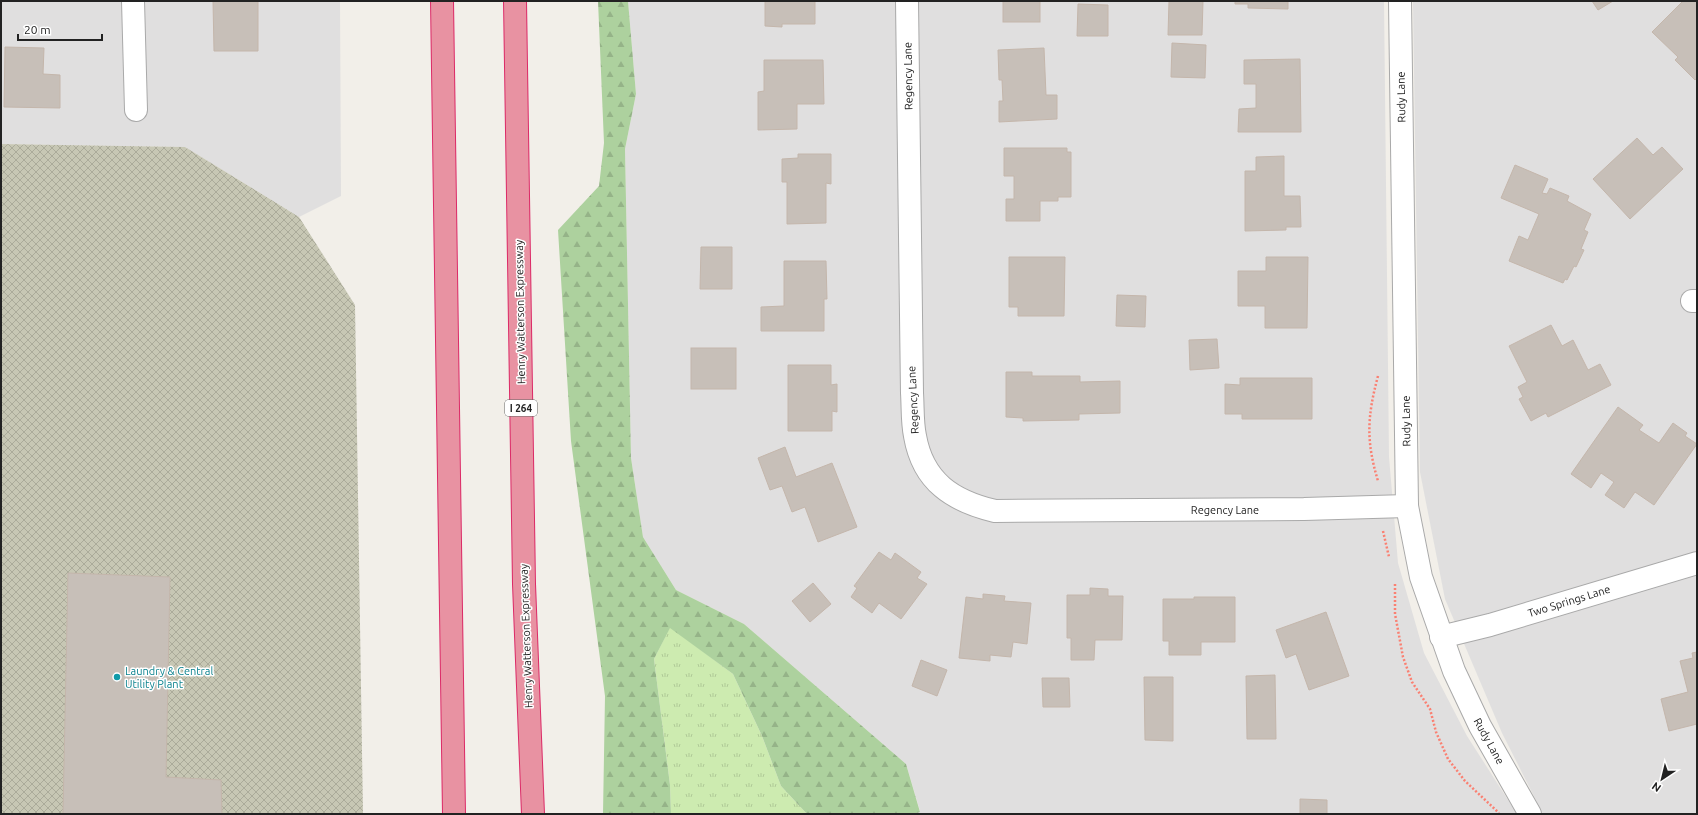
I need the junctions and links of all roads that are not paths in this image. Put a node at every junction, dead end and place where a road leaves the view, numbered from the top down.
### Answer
1 (133, 1) edge
2 (442, 1) edge
3 (515, 1) edge
4 (907, 1) edge
5 (1400, 1) edge
6 (136, 110) dead end
7 (1407, 506) junction
8 (1697, 563) edge
9 (1441, 637) junction
10 (454, 814) edge
11 (533, 814) edge
12 (1530, 814) edge

1 - 6 street
2 - 10 highway
3 - 11 highway, Henry Watterson Expressway / I 264
4 - 7 street, Regency Lane
5 - 7 street, Rudy Lane
7 - 9 street, Rudy Lane
8 - 9 street, Two Springs Lane
9 - 12 street, Rudy Lane

